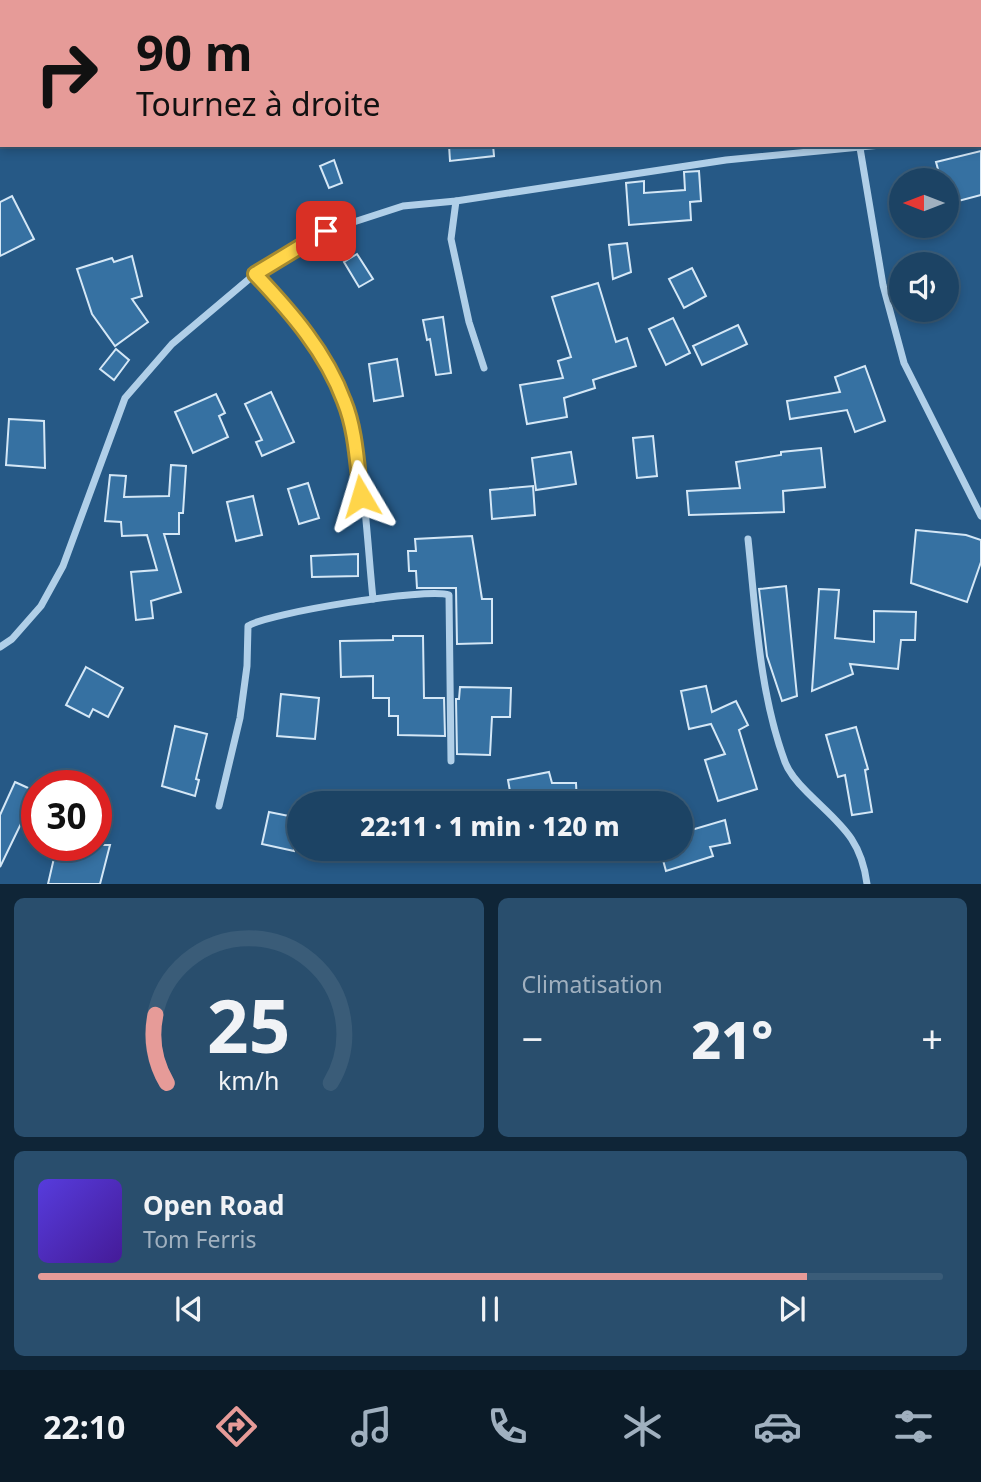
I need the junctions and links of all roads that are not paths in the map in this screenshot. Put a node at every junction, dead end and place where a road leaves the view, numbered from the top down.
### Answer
1 (867, 147) edge
2 (860, 148) junction
3 (456, 201) junction
4 (255, 274) junction
5 (484, 368) dead end
6 (981, 516) edge
7 (748, 539) dead end
8 (373, 599) junction
9 (0, 647) edge
10 (451, 761) dead end
11 (219, 806) dead end
12 (867, 884) edge

1 - 2 street
2 - 3 street
2 - 6 street
3 - 4 street
3 - 5 street
4 - 8 street
4 - 9 street
7 - 12 street
8 - 10 street
8 - 11 street

